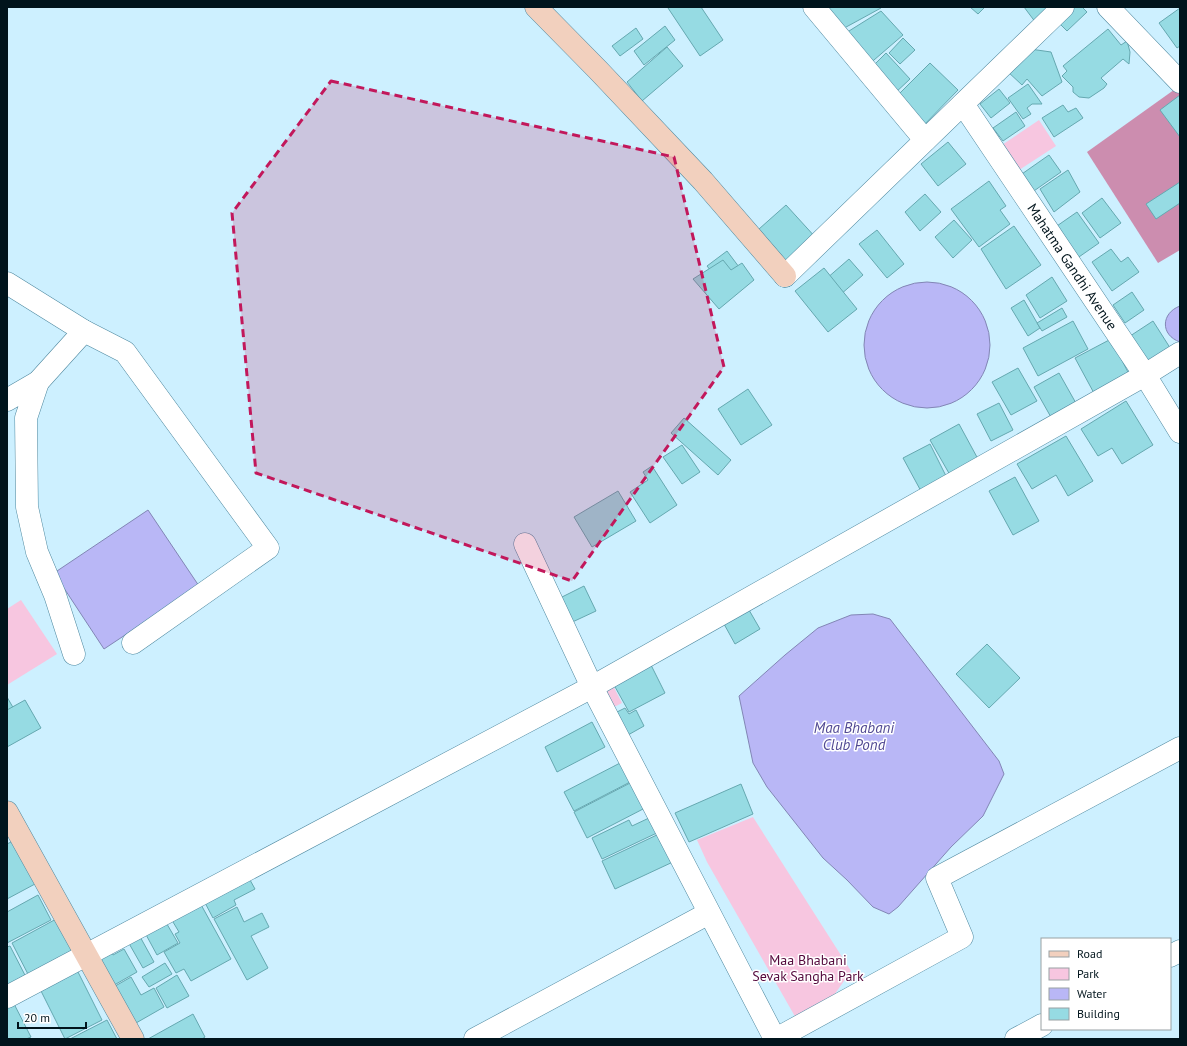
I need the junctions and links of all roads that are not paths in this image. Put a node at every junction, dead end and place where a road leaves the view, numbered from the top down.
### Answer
1 (536, 7) edge
2 (814, 7) edge
3 (1063, 7) edge
4 (1108, 7) edge
5 (1180, 82) edge
6 (963, 104) junction
7 (925, 140) junction
8 (784, 276) joint
9 (7, 283) edge
10 (84, 331) junction
11 (1180, 353) edge
12 (1145, 375) junction
13 (38, 382) junction
14 (7, 400) edge
15 (1180, 432) edge
16 (525, 544) dead end
17 (133, 643) dead end
18 (74, 654) dead end
19 (592, 687) junction
20 (1180, 748) edge
21 (7, 812) edge
22 (710, 913) junction
23 (1180, 951) edge
24 (87, 955) junction
25 (1171, 956) edge
26 (7, 997) edge
27 (1041, 1026) edge
28 (134, 1039) edge
29 (475, 1039) edge
30 (775, 1039) edge
31 (1016, 1039) edge

1 - 8 main road
2 - 7 street
3 - 6 street
4 - 5 street
6 - 7 street
6 - 12 street, Mahatma Gandhi Avenue
7 - 8 street
9 - 10 street
10 - 13 street
10 - 17 street
11 - 12 street
12 - 15 street, Mahatma Gandhi Avenue
12 - 19 street
13 - 14 street
13 - 18 street
16 - 19 street
19 - 22 street
19 - 24 street
20 - 30 street
21 - 24 main road
22 - 29 street
22 - 30 street
23 - 25 street
24 - 26 street
24 - 28 main road
27 - 31 street

